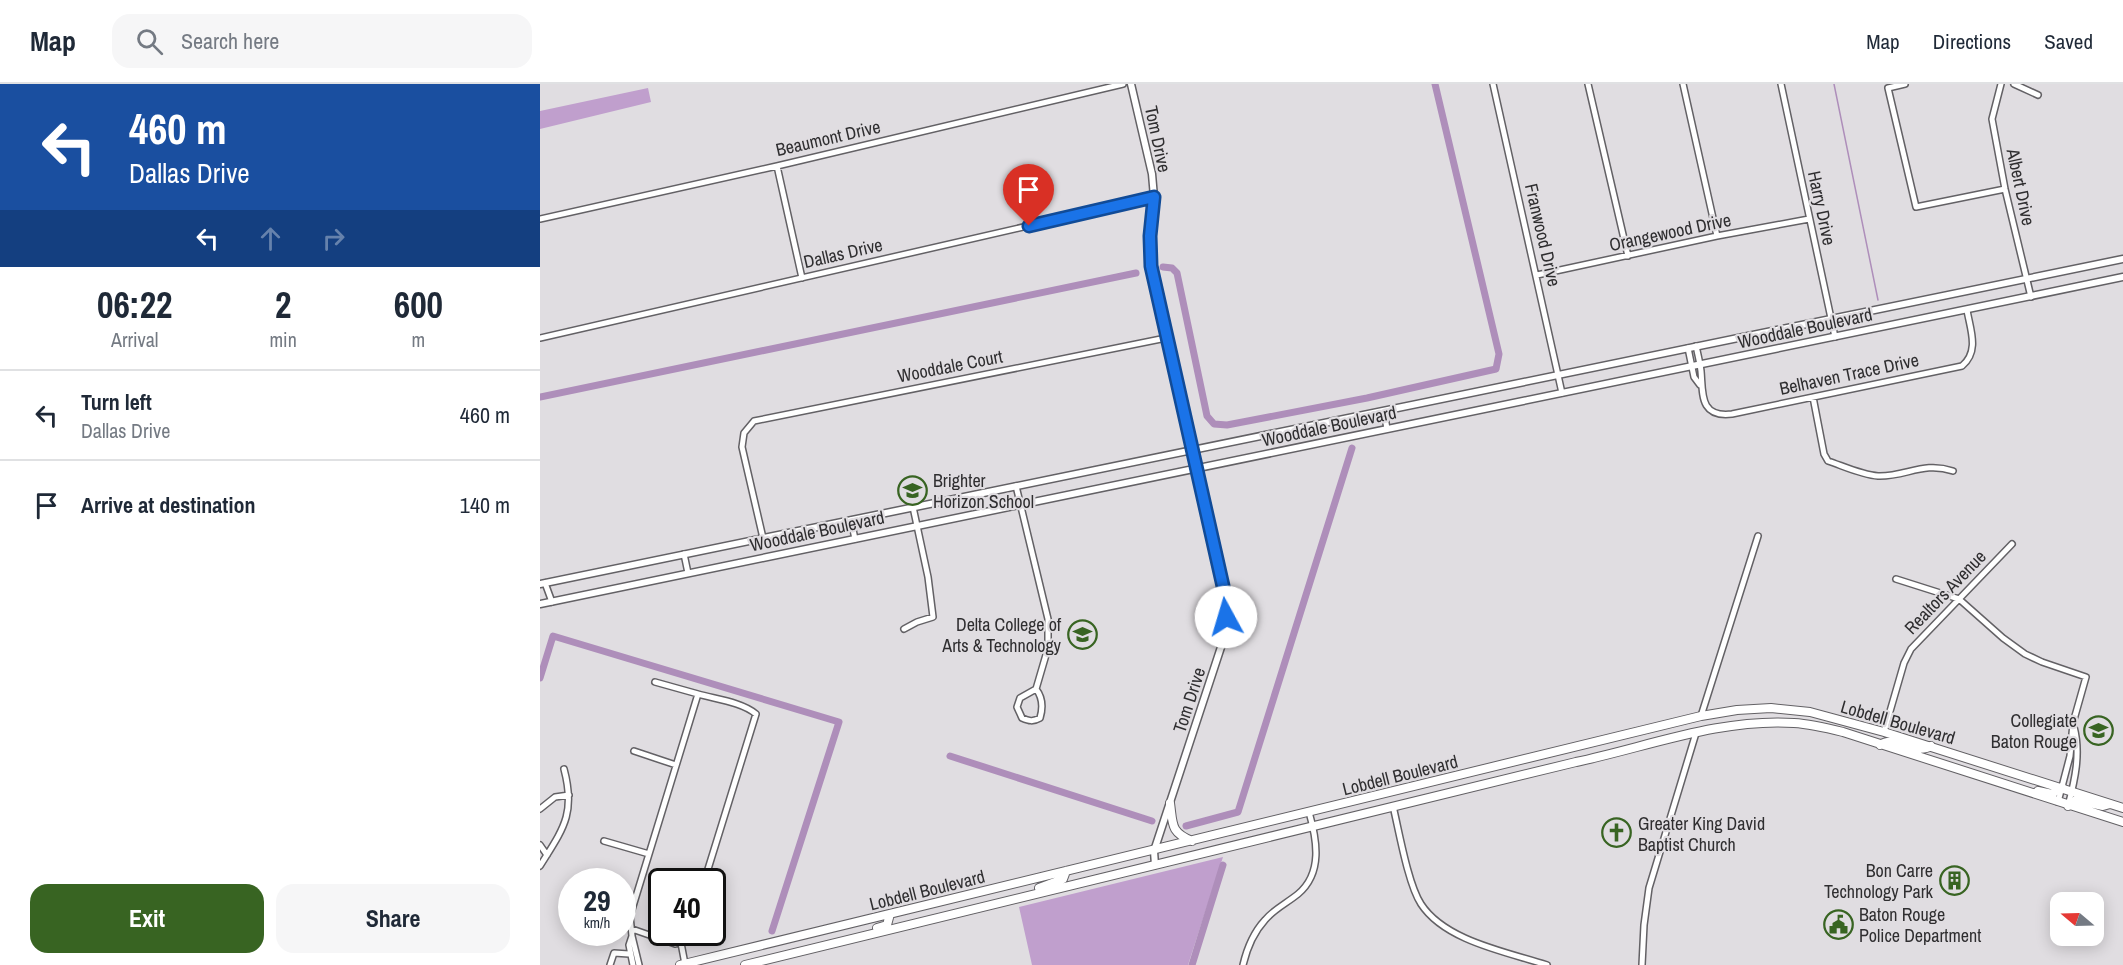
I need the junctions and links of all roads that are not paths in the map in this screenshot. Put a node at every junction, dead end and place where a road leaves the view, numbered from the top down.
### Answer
1 (1123, 84) edge
2 (1131, 84) edge
3 (1493, 84) edge
4 (1588, 84) edge
5 (1683, 84) edge
6 (1781, 84) edge
7 (1905, 84) edge
8 (2001, 84) edge
9 (2014, 84) edge
10 (2038, 95) dead end
11 (777, 165) junction
12 (2005, 189) junction
13 (1154, 197) junction
14 (540, 219) edge
15 (1809, 219) junction
16 (1717, 237) junction
17 (1628, 256) junction
18 (2123, 259) edge
19 (1537, 276) junction
20 (802, 278) junction
21 (2123, 278) edge
22 (2026, 279) junction
23 (2031, 297) junction
24 (1966, 310) junction
25 (1832, 319) junction
26 (1835, 337) junction
27 (540, 338) edge
28 (1166, 338) junction
29 (1696, 346) junction
30 (1688, 348) junction
31 (1700, 365) junction
32 (1692, 367) junction
33 (1558, 375) junction
34 (1700, 385) junction
35 (1562, 393) junction
36 (1813, 397) junction
37 (1384, 411) junction
38 (1387, 429) junction
39 (1192, 451) junction
40 (1196, 468) junction
41 (1953, 471) dead end
42 (1016, 486) junction
43 (1020, 506) junction
44 (913, 507) junction
45 (850, 520) junction
46 (917, 526) junction
47 (1758, 536) dead end
48 (763, 538) junction
49 (855, 539) junction
50 (2012, 544) dead end
51 (684, 554) junction
52 (688, 573) junction
53 (1896, 579) dead end
54 (543, 583) edge
55 (1959, 599) junction
56 (552, 602) junction
57 (540, 604) edge
58 (903, 629) dead end
59 (656, 682) dead end
60 (1036, 689) junction
61 (698, 694) junction
62 (1701, 716) junction
63 (2073, 723) junction
64 (1884, 732) junction
65 (1696, 733) junction
66 (1880, 744) junction
67 (1931, 746) junction
68 (634, 751) dead end
69 (1555, 752) junction
70 (676, 765) junction
71 (1559, 766) junction
72 (564, 769) dead end
73 (2062, 787) junction
74 (2013, 788) junction
75 (2072, 791) junction
76 (569, 795) junction
77 (1357, 801) junction
78 (2058, 802) junction
79 (1170, 803) junction
80 (2111, 804) junction
81 (1393, 806) junction
82 (2068, 806) junction
83 (2123, 808) edge
84 (540, 809) edge
85 (1309, 812) junction
86 (1360, 814) junction
87 (2123, 822) edge
88 (1313, 825) junction
89 (604, 841) dead end
90 (1192, 841) junction
91 (540, 845) edge
92 (1154, 851) junction
93 (649, 854) junction
94 (547, 855) junction
95 (1155, 865) junction
96 (540, 866) edge
97 (708, 868) edge
98 (1066, 871) junction
99 (997, 888) junction
100 (1031, 895) junction
101 (636, 896) edge
102 (1001, 903) junction
103 (890, 914) junction
104 (857, 938) junction
105 (681, 946) edge
106 (632, 957) edge
107 (682, 964) edge
108 (610, 965) edge
109 (639, 965) edge
110 (745, 965) edge
111 (1243, 965) edge
112 (1547, 965) edge
113 (1642, 965) edge

1 - 11 street, Beaumont Drive
2 - 13 street, Tom Drive
3 - 19 street, Franwood Drive
4 - 17 street
5 - 16 street
6 - 15 street, Harry Drive
7 - 12 street
8 - 12 street, Albert Drive
9 - 10 street
11 - 14 street, Beaumont Drive
11 - 20 street
12 - 22 street, Albert Drive
13 - 20 street, Dallas Drive
13 - 28 street, Tom Drive
15 - 16 street, Orangewood Drive
15 - 25 street, Harry Drive
16 - 17 street, Orangewood Drive
17 - 19 street, Orangewood Drive
18 - 22 street, Wooddale Boulevard
19 - 33 street, Franwood Drive
20 - 27 street, Dallas Drive
21 - 23 street, Wooddale Boulevard
22 - 23 street, Albert Drive
22 - 25 street, Wooddale Boulevard
23 - 24 street, Wooddale Boulevard
24 - 26 street, Wooddale Boulevard
24 - 36 street, Belhaven Trace Drive
25 - 26 street, Harry Drive
25 - 29 street, Wooddale Boulevard
26 - 31 street, Wooddale Boulevard
28 - 39 street, Tom Drive
28 - 48 street, Wooddale Court
29 - 30 street, Wooddale Boulevard
29 - 31 street
30 - 32 street, Belhaven Trace Drive
30 - 33 street, Wooddale Boulevard
31 - 32 street, Wooddale Boulevard
31 - 34 street
32 - 34 street, Belhaven Trace Drive
32 - 35 street, Wooddale Boulevard
33 - 35 street, Franwood Drive
33 - 37 street, Wooddale Boulevard
34 - 36 street, Belhaven Trace Drive
35 - 38 street, Wooddale Boulevard
36 - 41 street
37 - 38 street
37 - 39 street, Wooddale Boulevard
38 - 40 street, Wooddale Boulevard
39 - 40 street, Tom Drive
39 - 42 street, Wooddale Boulevard
40 - 43 street, Wooddale Boulevard
40 - 79 street, Tom Drive
42 - 43 street
42 - 44 street, Wooddale Boulevard
43 - 46 street, Wooddale Boulevard
43 - 60 street
44 - 45 street, Wooddale Boulevard
44 - 46 street
45 - 48 street, Wooddale Boulevard
45 - 49 street
46 - 49 street, Wooddale Boulevard
46 - 58 street
47 - 62 street
48 - 51 street, Wooddale Boulevard
49 - 52 street, Wooddale Boulevard
50 - 55 street, Realtors Avenue
51 - 52 street
51 - 54 street, Wooddale Boulevard
52 - 56 street, Wooddale Boulevard
53 - 55 street
54 - 56 street
55 - 63 street
55 - 64 street, Realtors Avenue
56 - 57 street, Wooddale Boulevard
59 - 61 street
60 - 60 street
61 - 70 street
61 - 97 street
62 - 64 main road, Lobdell Boulevard
62 - 65 main road
62 - 69 main road, Lobdell Boulevard
63 - 73 street
63 - 75 street
64 - 66 main road
64 - 67 main road, Lobdell Boulevard
65 - 66 main road, Lobdell Boulevard
65 - 71 main road, Lobdell Boulevard
65 - 113 street
66 - 67 main road
66 - 74 main road, Lobdell Boulevard
67 - 73 main road, Lobdell Boulevard
68 - 70 street
69 - 71 main road
69 - 77 main road, Lobdell Boulevard
70 - 93 street
71 - 81 main road, Lobdell Boulevard
72 - 76 street
73 - 74 main road
73 - 75 main road, Lobdell Boulevard
73 - 78 street
74 - 78 main road, Lobdell Boulevard
75 - 80 main road, Lobdell Boulevard
75 - 82 street
76 - 84 street
76 - 94 street
77 - 85 main road, Lobdell Boulevard
77 - 86 street
78 - 82 main road, Lobdell Boulevard
79 - 90 main road
79 - 92 street, Tom Drive
80 - 82 main road
80 - 83 main road, Lobdell Boulevard
81 - 86 main road, Lobdell Boulevard
81 - 112 street
82 - 87 main road, Lobdell Boulevard
85 - 88 street
85 - 90 main road, Lobdell Boulevard
86 - 88 main road, Lobdell Boulevard
88 - 95 main road, Lobdell Boulevard
88 - 111 street
89 - 93 street
90 - 92 main road, Lobdell Boulevard
91 - 94 street
92 - 95 street, Tom Drive
92 - 98 main road, Lobdell Boulevard
93 - 101 street
94 - 96 street
95 - 100 main road, Lobdell Boulevard
98 - 99 main road, Lobdell Boulevard
98 - 100 main road
99 - 102 main road
99 - 103 main road, Lobdell Boulevard
100 - 102 main road, Lobdell Boulevard
102 - 104 main road, Lobdell Boulevard
103 - 104 main road
103 - 107 main road, Lobdell Boulevard
104 - 110 main road, Lobdell Boulevard
105 - 107 street
106 - 108 street
106 - 109 street

